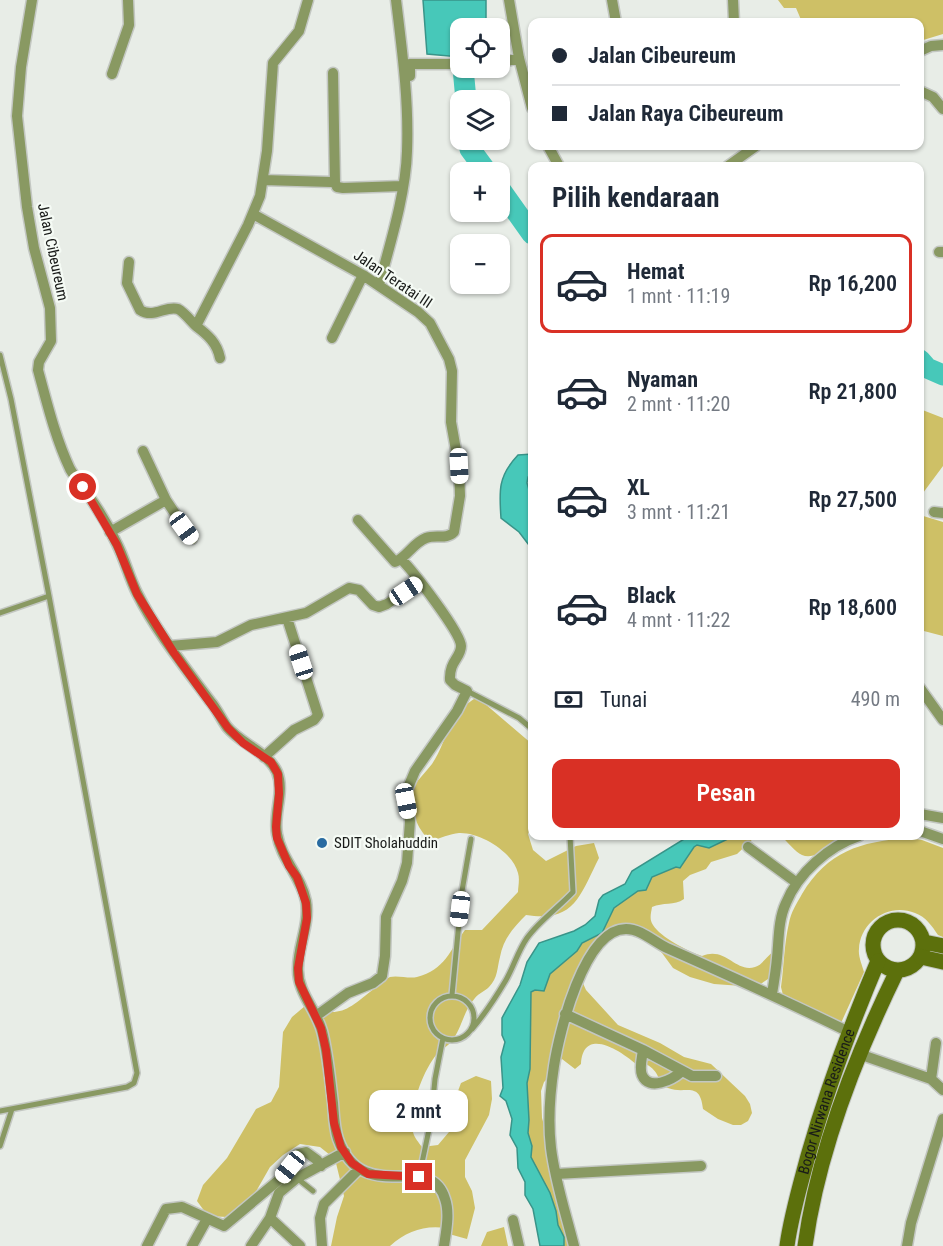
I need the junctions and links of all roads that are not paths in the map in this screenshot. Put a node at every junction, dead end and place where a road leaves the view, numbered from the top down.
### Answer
1 (33, 0) edge
2 (128, 0) edge
3 (308, 0) edge
4 (396, 0) edge
5 (509, 0) edge
6 (612, 0) edge
7 (734, 0) edge
8 (615, 18) edge
9 (734, 18) edge
10 (943, 45) edge
11 (924, 49) edge
12 (519, 58) junction
13 (510, 60) edge
14 (407, 64) junction
15 (450, 64) edge
16 (527, 69) edge
17 (333, 73) dead end
18 (112, 74) dead end
19 (924, 93) edge
20 (943, 110) edge
21 (263, 180) junction
22 (335, 183) junction
23 (402, 186) junction
24 (253, 214) junction
25 (129, 262) dead end
26 (363, 275) junction
27 (379, 285) junction
28 (196, 326) junction
29 (332, 338) dead end
30 (0, 355) edge
31 (220, 358) dead end
32 (143, 451) dead end
33 (166, 500) junction
34 (358, 520) dead end
35 (110, 532) junction
36 (192, 539) dead end
37 (401, 559) junction
38 (419, 582) junction
39 (49, 596) junction
40 (0, 613) edge
41 (287, 618) junction
42 (170, 646) junction
43 (467, 691) junction
44 (924, 694) edge
45 (943, 720) edge
46 (528, 726) edge
47 (264, 757) junction
48 (924, 815) edge
49 (943, 818) edge
50 (924, 832) edge
51 (943, 838) edge
52 (471, 839) dead end
53 (570, 840) edge
54 (848, 840) edge
55 (748, 848) dead end
56 (797, 883) junction
57 (943, 946) edge
58 (922, 950) junction
59 (878, 961) junction
60 (943, 962) edge
61 (897, 971) junction
62 (772, 994) junction
63 (452, 995) junction
64 (565, 1014) junction
65 (316, 1016) junction
66 (472, 1029) junction
67 (849, 1032) junction
68 (443, 1038) junction
69 (936, 1043) dead end
70 (643, 1050) junction
71 (859, 1054) junction
72 (681, 1072) junction
73 (716, 1076) dead end
74 (931, 1079) junction
75 (943, 1090) edge
76 (12, 1109) junction
77 (0, 1111) edge
78 (943, 1119) edge
79 (0, 1146) edge
80 (345, 1152) junction
81 (321, 1166) junction
82 (701, 1166) dead end
83 (358, 1169) junction
84 (556, 1174) junction
85 (419, 1177) junction
86 (297, 1178) junction
87 (313, 1191) dead end
88 (270, 1218) junction
89 (207, 1220) junction
90 (513, 1220) dead end
91 (789, 1227) junction
92 (806, 1238) edge
93 (147, 1246) edge
94 (192, 1246) edge
95 (250, 1246) edge
96 (300, 1246) edge
97 (322, 1246) edge
98 (444, 1246) edge
99 (519, 1246) edge
100 (574, 1246) edge
101 (788, 1246) edge
102 (907, 1246) edge

1 - 35 street, Jalan Cibeureum
2 - 18 street
3 - 21 street
4 - 14 street
5 - 12 street
6 - 8 street
7 - 9 street
10 - 11 street
12 - 13 street
12 - 16 street
14 - 15 street
14 - 23 street
17 - 22 street
19 - 20 street
21 - 22 street
21 - 24 street
22 - 23 street
23 - 27 street
24 - 26 street, Jalan Teratai III
24 - 28 street
25 - 28 street
26 - 27 street, Jalan Teratai III
26 - 29 street
27 - 37 street, Jalan Teratai III
28 - 31 street
30 - 39 lane
32 - 33 street
33 - 35 street
33 - 36 street
34 - 37 street
35 - 42 street, Jalan Cibeureum
37 - 38 street
38 - 41 street
38 - 43 street
39 - 40 lane
39 - 76 lane
41 - 42 street
41 - 47 street
42 - 47 street, Jalan Cibeureum
43 - 46 lane
43 - 65 street
44 - 45 street
47 - 65 street, Jalan Cibeureum
48 - 49 street
50 - 51 street
52 - 63 lane
53 - 66 lane
54 - 56 street
55 - 56 street
56 - 62 street
57 - 58 street
58 - 59 street
58 - 60 street
58 - 61 street
59 - 61 street
59 - 67 street, Bogor Nirwana Residence
61 - 71 street, Bogor Nirwana Residence
62 - 64 street
62 - 67 street
63 - 66 lane
63 - 68 lane
64 - 70 street
64 - 84 street
65 - 80 street, Jalan Cibeureum
66 - 68 lane
67 - 91 street, Bogor Nirwana Residence
68 - 85 lane
69 - 74 street
70 - 72 street
70 - 72 street
71 - 74 street
71 - 92 street, Bogor Nirwana Residence
72 - 73 street
74 - 75 street
76 - 77 lane
76 - 79 lane
78 - 102 street
80 - 81 street
80 - 83 street, Jalan Cibeureum
81 - 86 street
81 - 89 street
82 - 84 street
83 - 85 street
83 - 97 street
84 - 100 street
85 - 98 street
86 - 87 lane
86 - 88 street
88 - 95 street
88 - 96 street
89 - 93 street
89 - 94 street
90 - 99 street
91 - 92 street
91 - 101 street, Bogor Nirwana Residence

